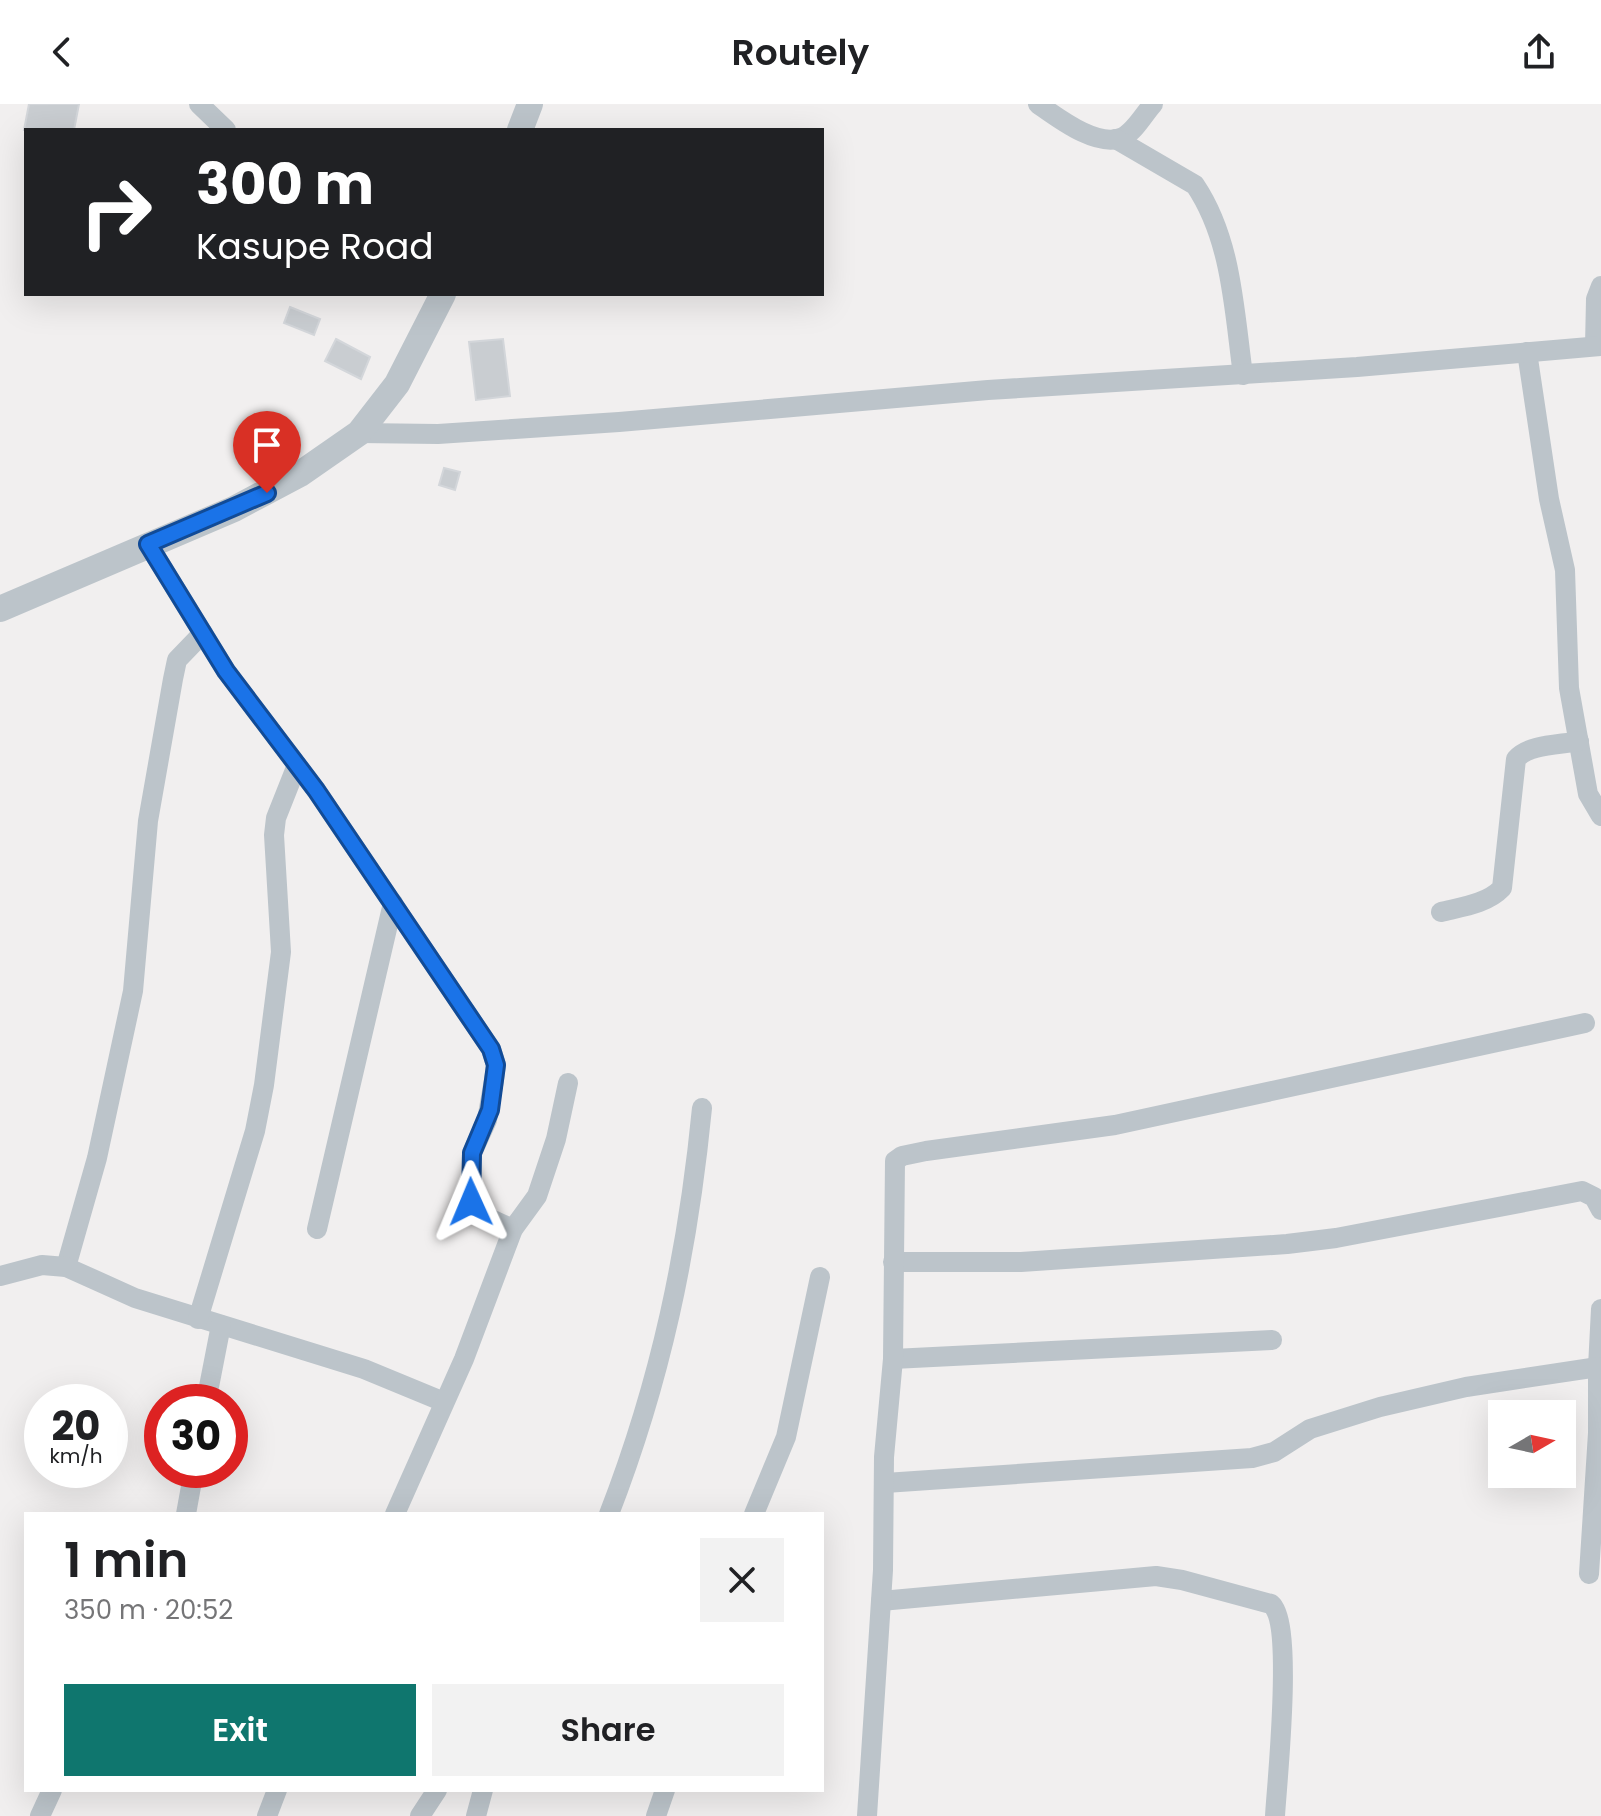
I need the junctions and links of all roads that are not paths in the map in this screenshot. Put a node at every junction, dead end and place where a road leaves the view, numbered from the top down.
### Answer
1 (199, 104) edge
2 (530, 104) edge
3 (1038, 104) edge
4 (1153, 104) edge
5 (224, 128) edge
6 (521, 128) edge
7 (1116, 139) junction
8 (1601, 286) edge
9 (442, 296) edge
10 (1598, 346) edge
11 (1527, 352) junction
12 (1243, 375) junction
13 (359, 433) junction
14 (148, 544) junction
15 (0, 609) edge
16 (203, 633) junction
17 (1579, 741) junction
18 (297, 765) junction
19 (1601, 816) edge
20 (393, 903) junction
21 (1441, 912) dead end
22 (1585, 1023) dead end
23 (568, 1083) dead end
24 (702, 1108) dead end
25 (1601, 1210) edge
26 (317, 1229) dead end
27 (513, 1229) junction
28 (893, 1262) junction
29 (66, 1267) junction
30 (0, 1276) edge
31 (820, 1277) dead end
32 (1601, 1309) edge
33 (198, 1319) junction
34 (221, 1325) junction
35 (1272, 1340) dead end
36 (893, 1359) junction
37 (1598, 1367) junction
38 (210, 1384) edge
39 (444, 1402) junction
40 (1599, 1433) edge
41 (885, 1483) junction
42 (191, 1488) edge
43 (186, 1512) edge
44 (396, 1512) edge
45 (610, 1512) edge
46 (755, 1512) edge
47 (1589, 1574) dead end
48 (881, 1601) junction
49 (51, 1792) edge
50 (276, 1792) edge
51 (436, 1792) edge
52 (482, 1792) edge
53 (664, 1792) edge
54 (40, 1816) edge
55 (267, 1816) edge
56 (420, 1816) edge
57 (476, 1816) edge
58 (656, 1816) edge
59 (867, 1816) edge
60 (1275, 1816) edge

1 - 5 street
2 - 6 street
3 - 7 street
4 - 7 street
7 - 12 street
8 - 10 street
9 - 13 street
10 - 11 street
11 - 12 street
11 - 17 street
12 - 13 street
13 - 14 street
14 - 15 street
14 - 16 street
16 - 18 street
16 - 29 street
17 - 19 street
17 - 21 street
18 - 20 street
18 - 33 street
20 - 26 street
20 - 27 street
22 - 28 street
23 - 27 street
24 - 45 street
25 - 28 street
27 - 39 street
28 - 36 street
29 - 30 street
29 - 33 street
31 - 46 street
32 - 37 street
33 - 34 street
34 - 38 street
34 - 39 street
35 - 36 street
36 - 41 street
37 - 40 street
37 - 41 street
39 - 44 street
40 - 47 street
41 - 48 street
42 - 43 street
48 - 59 street
48 - 60 street
49 - 54 street
50 - 55 street
51 - 56 street
52 - 57 street
53 - 58 street

